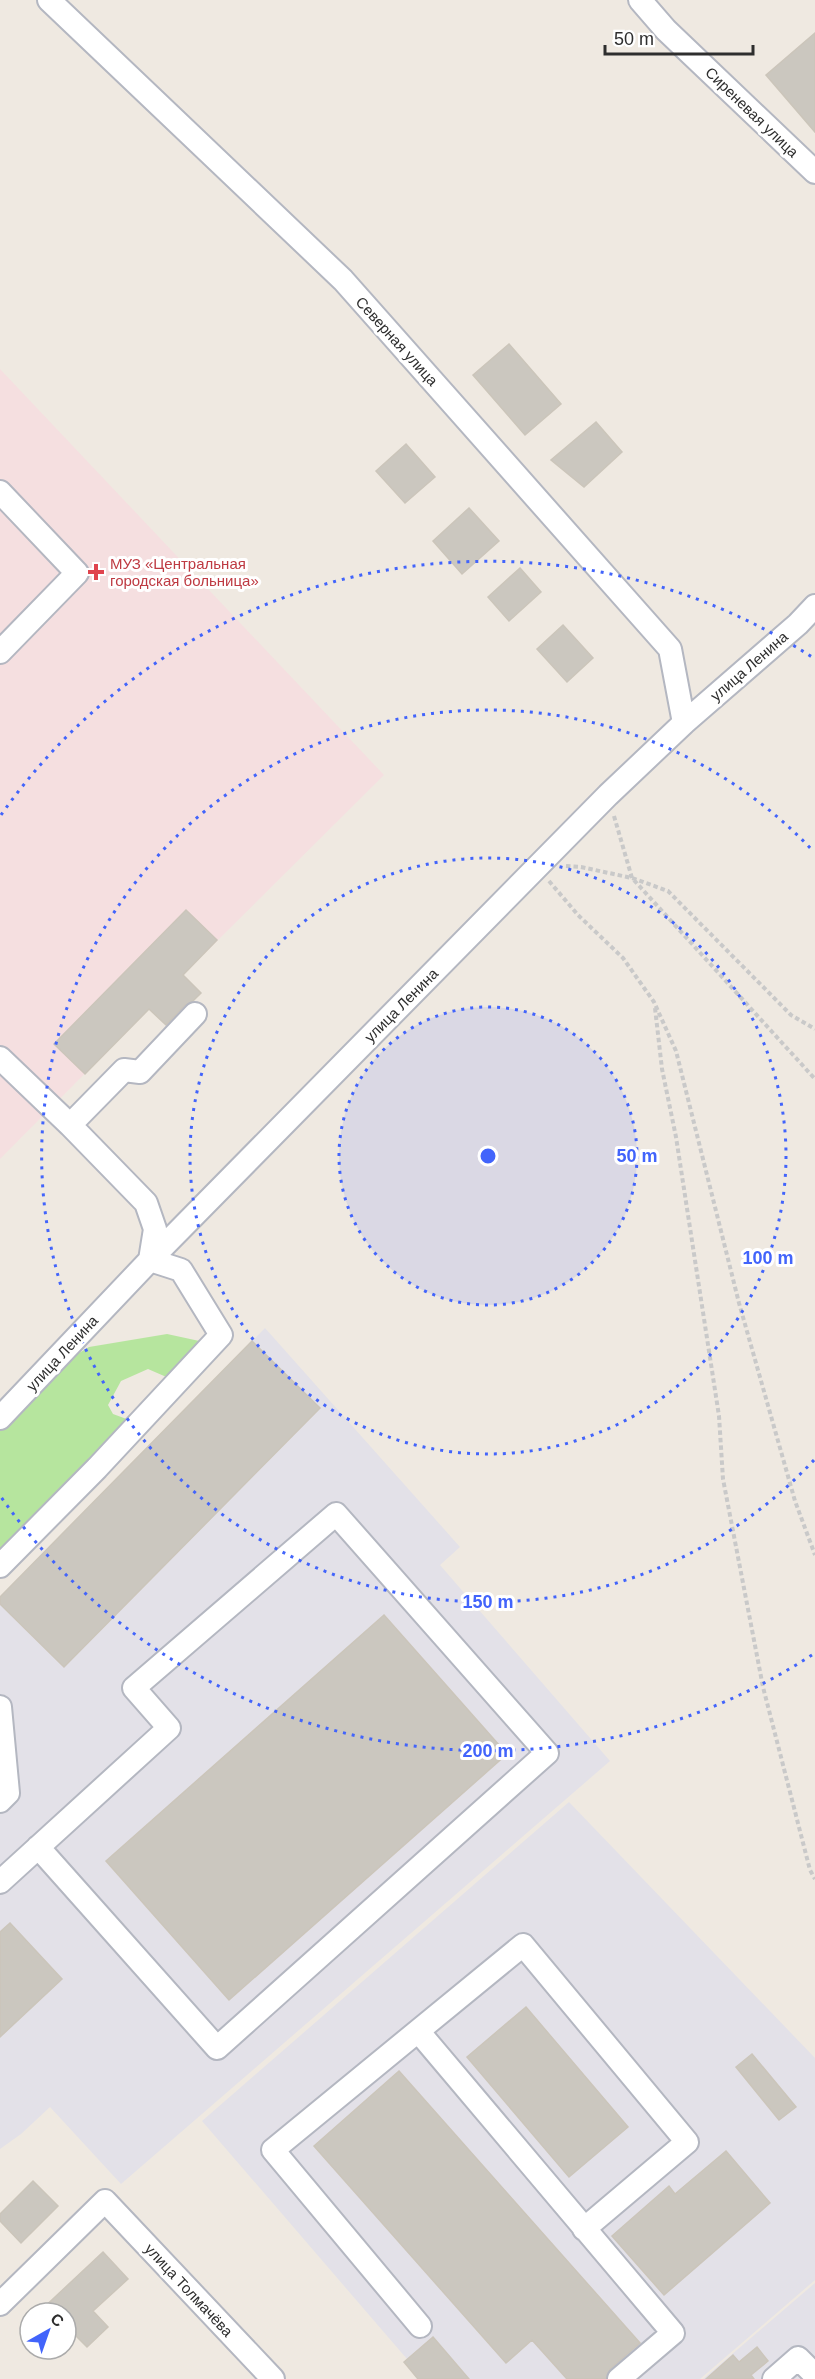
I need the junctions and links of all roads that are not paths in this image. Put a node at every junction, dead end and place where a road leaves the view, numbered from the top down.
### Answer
1 (49, 0) edge
2 (640, 0) edge
3 (815, 171) edge
4 (0, 492) edge
5 (815, 606) edge
6 (0, 652) edge
7 (684, 723) junction
8 (195, 1014) dead end
9 (0, 1058) edge
10 (70, 1125) junction
11 (150, 1260) junction
12 (0, 1418) edge
13 (0, 1566) edge
14 (0, 1707) edge
15 (0, 1801) edge
16 (38, 1847) junction
17 (0, 1881) edge
18 (418, 2031) junction
19 (584, 2229) junction
20 (0, 2304) edge
21 (420, 2326) dead end
22 (815, 2376) edge
23 (273, 2379) edge
24 (619, 2379) edge
25 (774, 2379) edge

1 - 7 street, Северная улица
2 - 3 street, Сиреневая улица
4 - 6 street
5 - 7 street, улица Ленина
7 - 11 street, улица Ленина
8 - 10 street
9 - 10 street
10 - 11 street
11 - 12 street, улица Ленина
11 - 13 street
14 - 15 street
16 - 16 street
16 - 17 street
18 - 19 street
18 - 19 street
18 - 21 street
19 - 24 street
20 - 23 street, улица Толмачёва
22 - 25 street

